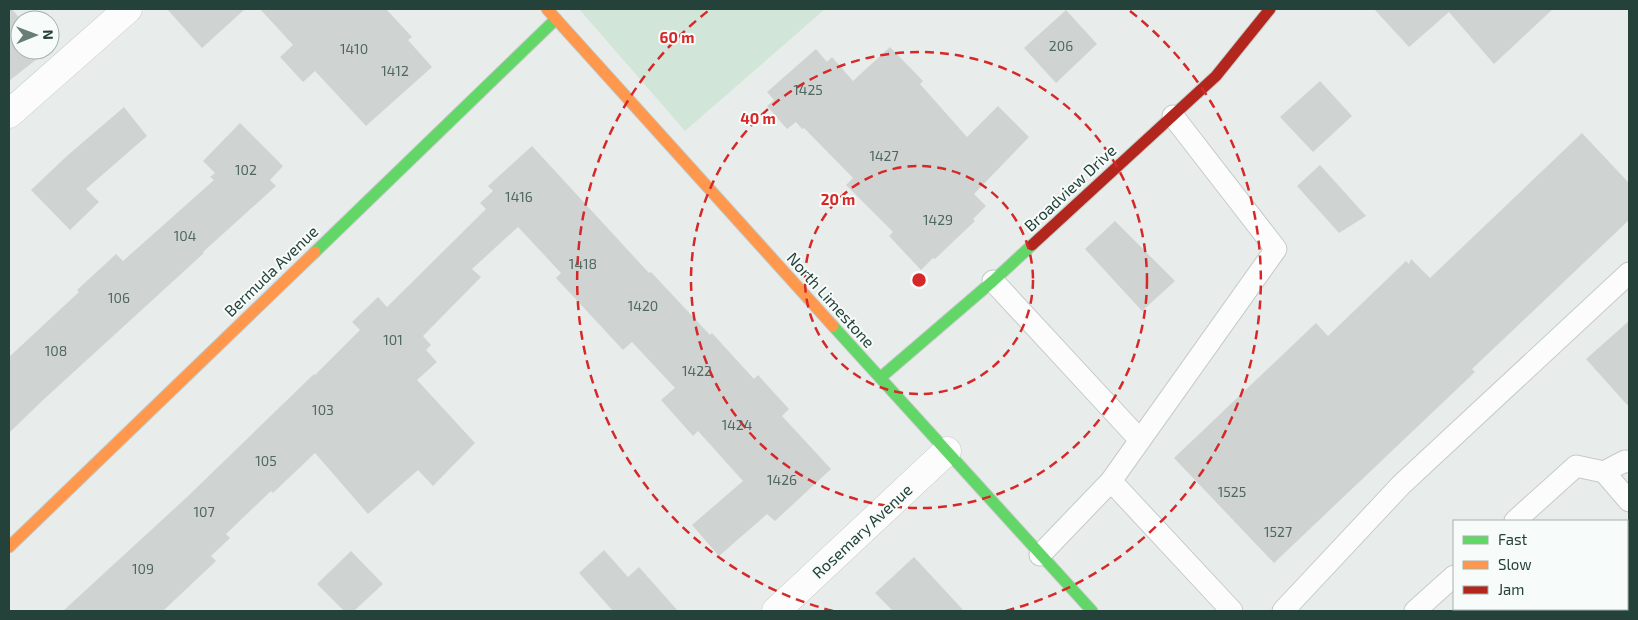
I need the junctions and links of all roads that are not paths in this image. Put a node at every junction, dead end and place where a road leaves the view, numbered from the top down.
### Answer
1 (128, 9) edge
2 (547, 9) edge
3 (1270, 9) edge
4 (556, 19) junction
5 (11, 109) edge
6 (1173, 116) junction
7 (1629, 273) edge
8 (993, 282) junction
9 (880, 378) junction
10 (1140, 440) junction
11 (948, 451) junction
12 (1629, 462) edge
13 (1604, 472) junction
14 (1111, 481) junction
15 (1629, 501) edge
16 (1516, 520) edge
17 (9, 547) edge
18 (1040, 555) junction
19 (1453, 577) edge
20 (776, 611) edge
21 (1092, 611) edge
22 (1232, 611) edge
23 (1283, 611) edge
24 (1415, 611) edge

1 - 5 street
2 - 4 street, North Limestone
3 - 6 street, Broadview Drive
4 - 9 street, North Limestone
4 - 17 street, Bermuda Avenue
6 - 8 street, Broadview Drive
6 - 10 lane
7 - 23 lane
8 - 9 street, Broadview Drive
8 - 10 lane
9 - 11 street, North Limestone
10 - 14 lane
11 - 18 street, North Limestone
11 - 20 street, Rosemary Avenue
12 - 13 lane
13 - 15 lane
13 - 16 lane
14 - 18 lane
14 - 22 lane
18 - 21 street, North Limestone
19 - 24 lane

